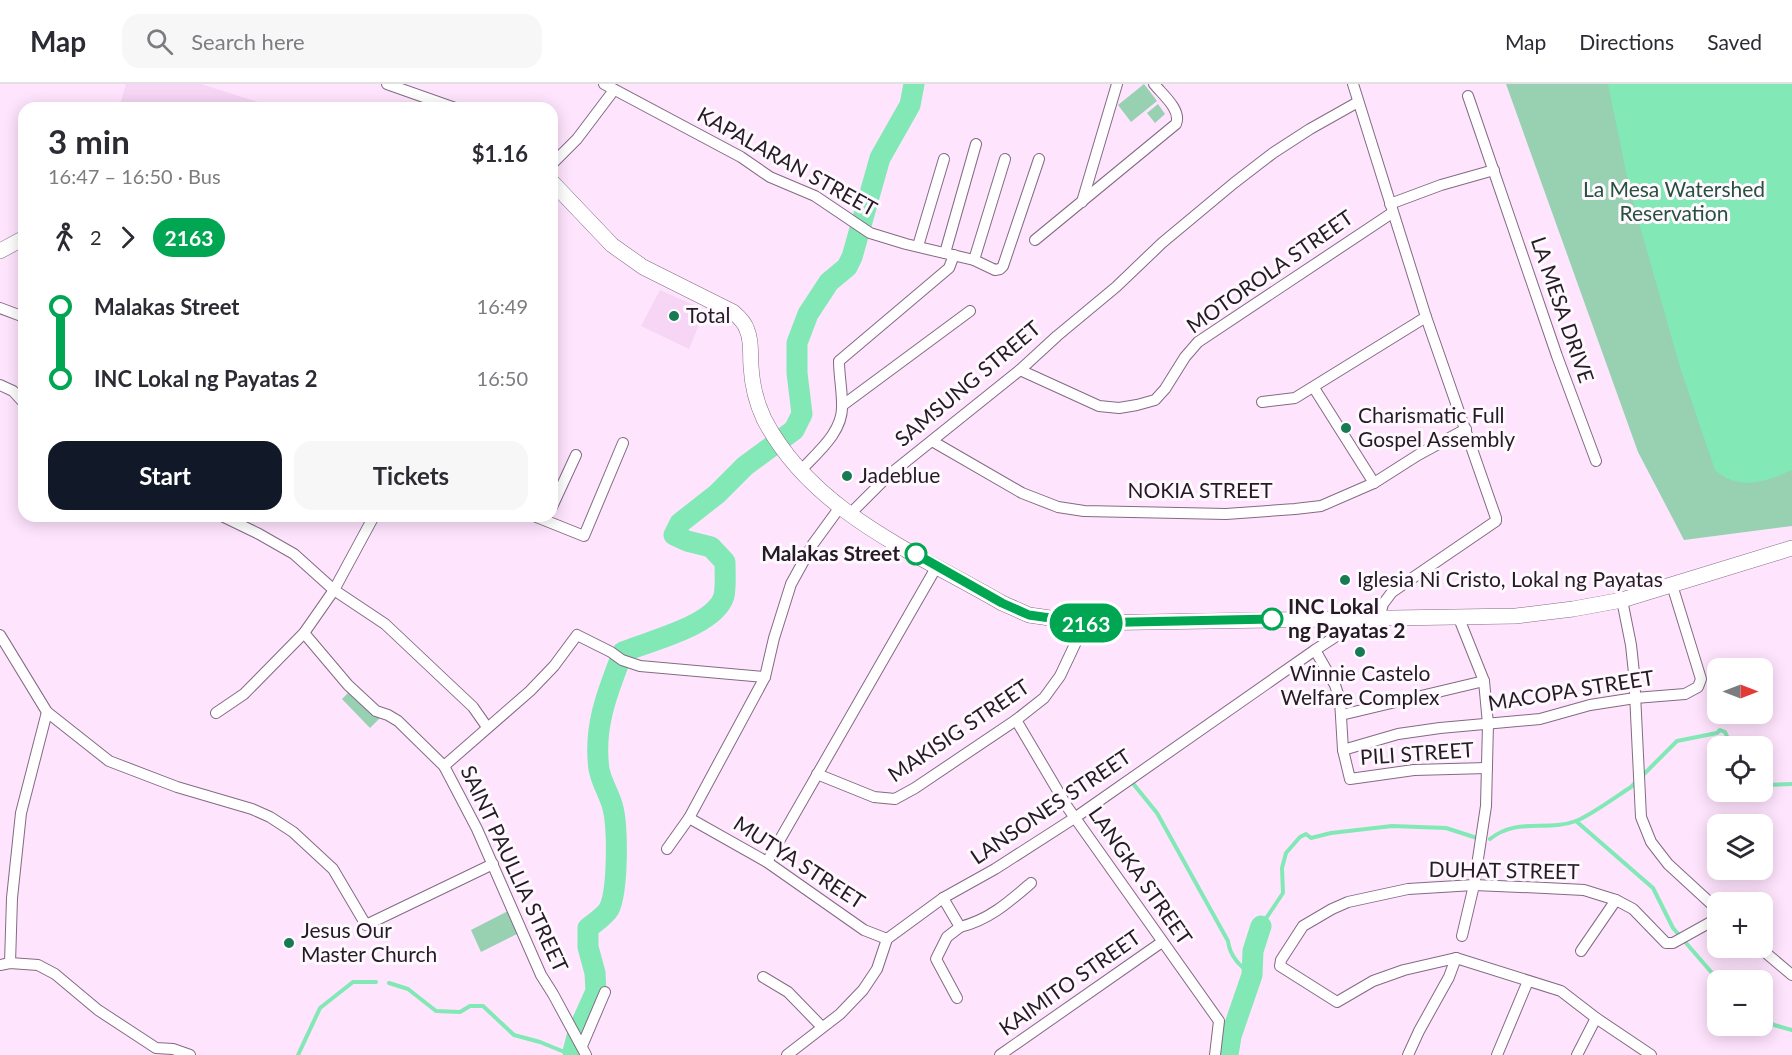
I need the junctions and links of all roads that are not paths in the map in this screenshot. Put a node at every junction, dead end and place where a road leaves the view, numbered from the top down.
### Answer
1 (387, 84) edge
2 (419, 84) edge
3 (604, 84) edge
4 (1117, 84) edge
5 (1154, 84) edge
6 (1353, 84) edge
7 (614, 90) junction
8 (415, 95) junction
9 (1468, 96) dead end
10 (437, 102) edge
11 (1358, 102) junction
12 (976, 144) dead end
13 (558, 158) edge
14 (944, 159) dead end
15 (1005, 159) dead end
16 (1039, 159) dead end
17 (1494, 170) junction
18 (558, 188) edge
19 (1082, 202) junction
20 (1391, 208) junction
21 (1035, 240) dead end
22 (18, 241) edge
23 (918, 246) junction
24 (0, 251) edge
25 (950, 254) junction
26 (974, 260) junction
27 (0, 308) edge
28 (970, 311) dead end
29 (18, 315) edge
30 (1426, 317) junction
31 (1020, 370) junction
32 (0, 385) edge
33 (1314, 388) junction
34 (18, 396) edge
35 (1262, 402) dead end
36 (843, 405) junction
37 (1466, 429) junction
38 (932, 441) junction
39 (623, 443) dead end
40 (576, 455) dead end
41 (1596, 461) dead end
42 (801, 470) junction
43 (1374, 483) junction
44 (558, 494) edge
45 (844, 511) junction
46 (234, 522) edge
47 (371, 522) edge
48 (554, 522) edge
49 (1792, 548) edge
50 (937, 566) junction
51 (1672, 585) junction
52 (334, 590) junction
53 (1622, 600) junction
54 (1458, 616) junction
55 (1372, 618) junction
56 (1085, 623) junction
57 (304, 633) junction
58 (0, 635) edge
59 (1315, 650) junction
60 (765, 677) junction
61 (1484, 681) junction
62 (1635, 698) junction
63 (47, 712) junction
64 (216, 712) dead end
65 (1341, 715) junction
66 (1016, 720) junction
67 (1488, 724) junction
68 (487, 727) junction
69 (1343, 750) junction
70 (444, 766) junction
71 (1487, 768) junction
72 (817, 774) junction
73 (1076, 817) junction
74 (689, 818) junction
75 (668, 849) dead end
76 (767, 862) junction
77 (493, 864) junction
78 (1031, 883) dead end
79 (1474, 885) junction
80 (943, 898) junction
81 (1616, 900) junction
82 (1707, 900) edge
83 (1707, 924) edge
84 (960, 927) junction
85 (1462, 936) dead end
86 (887, 939) junction
87 (1162, 942) junction
88 (1581, 951) dead end
89 (1456, 958) junction
90 (1772, 958) edge
91 (5, 964) edge
92 (1792, 975) edge
93 (763, 977) dead end
94 (1528, 981) junction
95 (605, 992) dead end
96 (957, 998) dead end
97 (1596, 1018) junction
98 (822, 1027) junction
99 (580, 1043) edge
100 (190, 1055) edge
101 (788, 1055) edge
102 (1000, 1055) edge
103 (1215, 1055) edge
104 (1408, 1055) edge
105 (1497, 1055) edge
106 (1577, 1055) edge
107 (1651, 1055) edge

1 - 8 street
2 - 8 street
3 - 7 street, KAPALARAN STREET
4 - 19 street
5 - 19 street
6 - 11 street
7 - 13 street
7 - 23 street, KAPALARAN STREET
8 - 10 street
9 - 17 street, LA MESA DRIVE
11 - 20 street
11 - 31 street, SAMSUNG STREET
12 - 25 street
14 - 23 street
15 - 26 street
16 - 26 street, KAPALARAN STREET
17 - 20 street
17 - 41 street, LA MESA DRIVE
18 - 42 main road
19 - 21 street
20 - 30 street
20 - 31 street, MOTOROLA STREET
22 - 24 main road
23 - 25 street, KAPALARAN STREET
25 - 26 street, KAPALARAN STREET
25 - 36 street
27 - 29 street
28 - 36 street
30 - 33 street
30 - 37 street
31 - 38 street, SAMSUNG STREET
32 - 34 street
33 - 35 street
33 - 43 street
36 - 42 street
37 - 43 street, NOKIA STREET
37 - 55 street
38 - 43 street, NOKIA STREET
38 - 45 street, SAMSUNG STREET
39 - 48 street
40 - 44 street
42 - 45 main road
45 - 50 main road
45 - 60 street, SAMSUNG STREET
46 - 52 street
47 - 52 street
49 - 51 main road
50 - 56 main road
50 - 72 street
51 - 53 main road
51 - 62 street, MACOPA STREET
52 - 57 street
52 - 68 street
53 - 54 main road
53 - 62 street
54 - 55 main road
54 - 61 street
55 - 56 main road
55 - 59 street, LANSONES STREET
56 - 66 street, MAKISIG STREET
57 - 64 street
57 - 70 street, SAINT PAULLIA STREET
58 - 63 street
59 - 65 street
59 - 73 street, LANSONES STREET
60 - 68 street
60 - 74 street, SAMSUNG STREET
61 - 65 street
61 - 67 street
62 - 67 street, MACOPA STREET
62 - 82 street
63 - 77 street
63 - 91 street
65 - 69 street
66 - 72 street, MAKISIG STREET
66 - 73 street, LANGKA STREET
67 - 69 street, MACOPA STREET
67 - 71 street
68 - 70 street
69 - 71 street, PILI STREET
70 - 77 street, SAINT PAULLIA STREET
71 - 79 street
72 - 76 street
73 - 80 street, LANSONES STREET
73 - 87 street, LANGKA STREET
74 - 75 street, SAMSUNG STREET
74 - 76 street, MUTYA STREET
76 - 86 street, MUTYA STREET
77 - 99 street, SAINT PAULLIA STREET
78 - 84 street
79 - 81 street, DUHAT STREET
79 - 85 street
79 - 89 street, DUHAT STREET
80 - 84 street
80 - 86 street, LANSONES STREET
81 - 83 street, DUHAT STREET
81 - 88 street
84 - 96 street
86 - 98 street
87 - 102 street, KAIMITO STREET
87 - 103 street, LANGKA STREET
89 - 94 street
89 - 104 street
90 - 92 street
91 - 100 street
93 - 98 street
94 - 97 street
94 - 105 street
95 - 99 street
97 - 106 street
97 - 107 street
98 - 101 street

